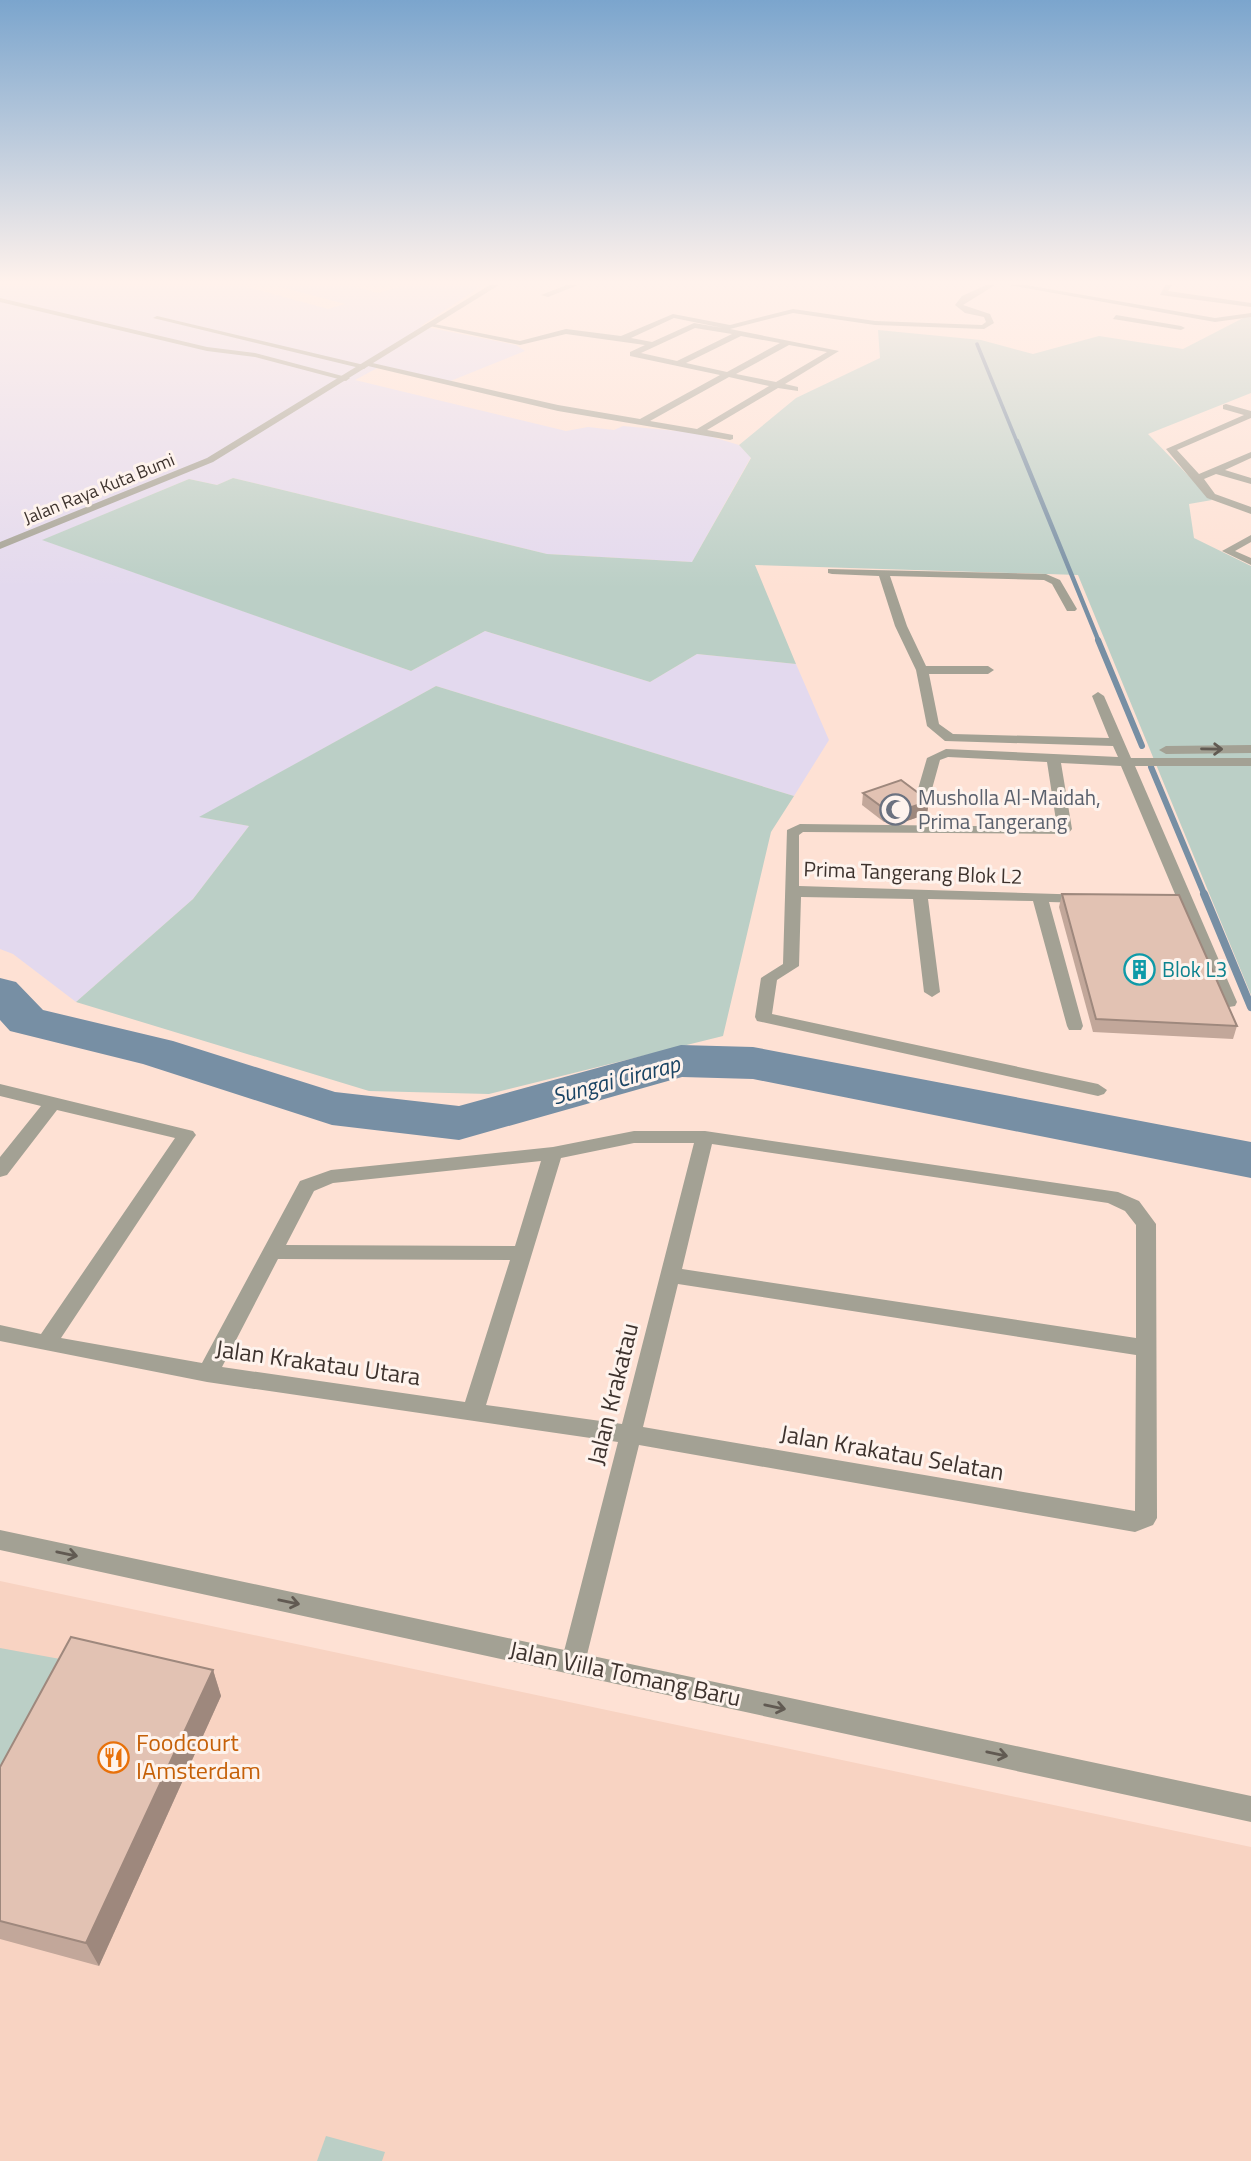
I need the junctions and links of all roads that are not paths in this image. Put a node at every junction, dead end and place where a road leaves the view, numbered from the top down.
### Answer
1 (333, 386) edge
2 (460, 386) edge
3 (706, 386) edge
4 (777, 386) edge
5 (782, 386) edge
6 (795, 389) dead end
7 (1226, 407) dead end
8 (1251, 414) edge
9 (641, 422) junction
10 (699, 431) junction
11 (730, 437) dead end
12 (1251, 454) edge
13 (1215, 470) junction
14 (1198, 478) junction
15 (1251, 481) edge
16 (1246, 510) edge
17 (1246, 531) edge
18 (0, 546) edge
19 (1251, 562) edge
20 (832, 571) dead end
21 (883, 572) junction
22 (1071, 609) dead end
23 (922, 670) junction
24 (988, 670) dead end
25 (1098, 696) dead end
26 (1251, 749) edge
27 (1124, 753) junction
28 (1053, 757) junction
29 (1251, 762) edge
30 (925, 789) dead end
31 (794, 892) junction
32 (920, 896) junction
33 (1040, 898) junction
34 (1106, 898) edge
35 (1146, 899) edge
36 (1186, 899) junction
37 (932, 992) dead end
38 (1229, 1002) edge
39 (1075, 1026) dead end
40 (0, 1090) edge
41 (1098, 1090) dead end
42 (54, 1102) junction
43 (705, 1137) junction
44 (553, 1153) junction
45 (0, 1170) edge
46 (273, 1252) junction
47 (523, 1253) junction
48 (670, 1276) junction
49 (0, 1333) edge
50 (45, 1344) junction
51 (1147, 1349) junction
52 (207, 1374) junction
53 (473, 1412) junction
54 (630, 1434) junction
55 (0, 1540) edge
56 (573, 1663) junction
57 (1251, 1809) edge

1 - 18 street, Jalan Raya Kuta Bumi
2 - 9 street
3 - 9 street
4 - 10 street
5 - 6 street
7 - 8 street
8 - 14 street
9 - 10 street
10 - 11 street
12 - 13 street
13 - 14 street
13 - 15 street
14 - 16 street
16 - 17 street
17 - 19 street
20 - 21 street
21 - 22 street
21 - 23 street
23 - 24 street
23 - 27 street
25 - 27 street
27 -> 26 street
27 - 28 street
27 - 29 street
27 - 36 street
28 - 30 street
28 - 31 street, Prima Tangerang Blok L2
31 - 32 street, Prima Tangerang Blok L2
31 - 41 street
32 - 33 street, Prima Tangerang Blok L2
32 - 37 street
33 - 34 street, Prima Tangerang Blok L2
33 - 39 street
35 - 36 street
36 - 38 street
40 - 42 street
42 - 45 street
42 - 50 street
43 - 44 street
43 - 48 street, Jalan Krakatau
43 - 51 street
44 - 46 street
44 - 47 street
46 - 47 street
46 - 52 street
47 - 53 street
48 - 51 street
48 - 54 street, Jalan Krakatau
49 - 50 street, Jalan Krakatau Utara
50 - 52 street, Jalan Krakatau Utara
51 - 54 street, Jalan Krakatau Selatan
52 - 53 street, Jalan Krakatau Utara
53 - 54 street, Jalan Krakatau Utara
54 - 56 street, Jalan Krakatau
55 -> 56 street, Jalan Villa Tomang Baru
56 -> 57 street, Jalan Villa Tomang Baru

